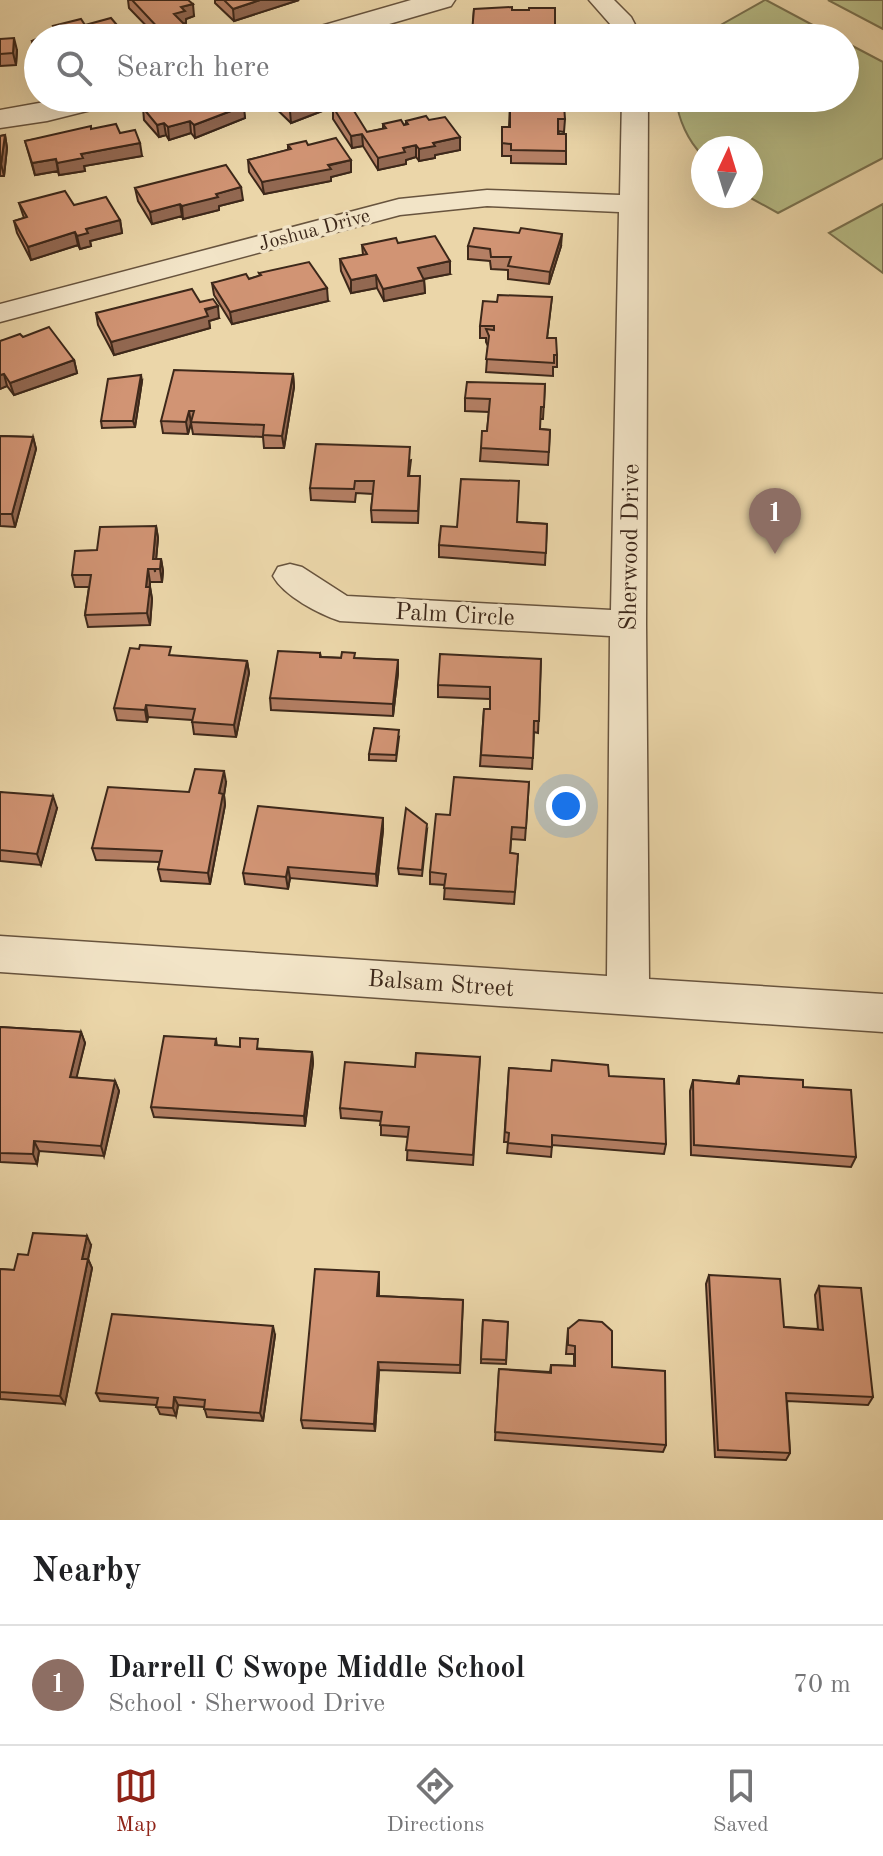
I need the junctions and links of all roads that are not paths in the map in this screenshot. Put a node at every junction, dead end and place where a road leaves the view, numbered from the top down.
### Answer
1 (441, 0) edge
2 (601, 0) edge
3 (358, 24) edge
4 (623, 24) edge
5 (47, 112) edge
6 (635, 112) edge
7 (0, 119) edge
8 (634, 204) junction
9 (0, 313) edge
10 (290, 576) dead end
11 (628, 624) junction
12 (0, 954) edge
13 (628, 996) junction
14 (883, 1013) edge

1 - 3 street
2 - 4 street
5 - 7 street
6 - 8 street, Sherwood Drive
8 - 9 street, Joshua Drive
8 - 11 street, Sherwood Drive
10 - 11 street, Palm Circle
11 - 13 street, Sherwood Drive
12 - 13 street, Balsam Street
13 - 14 street, Balsam Street

